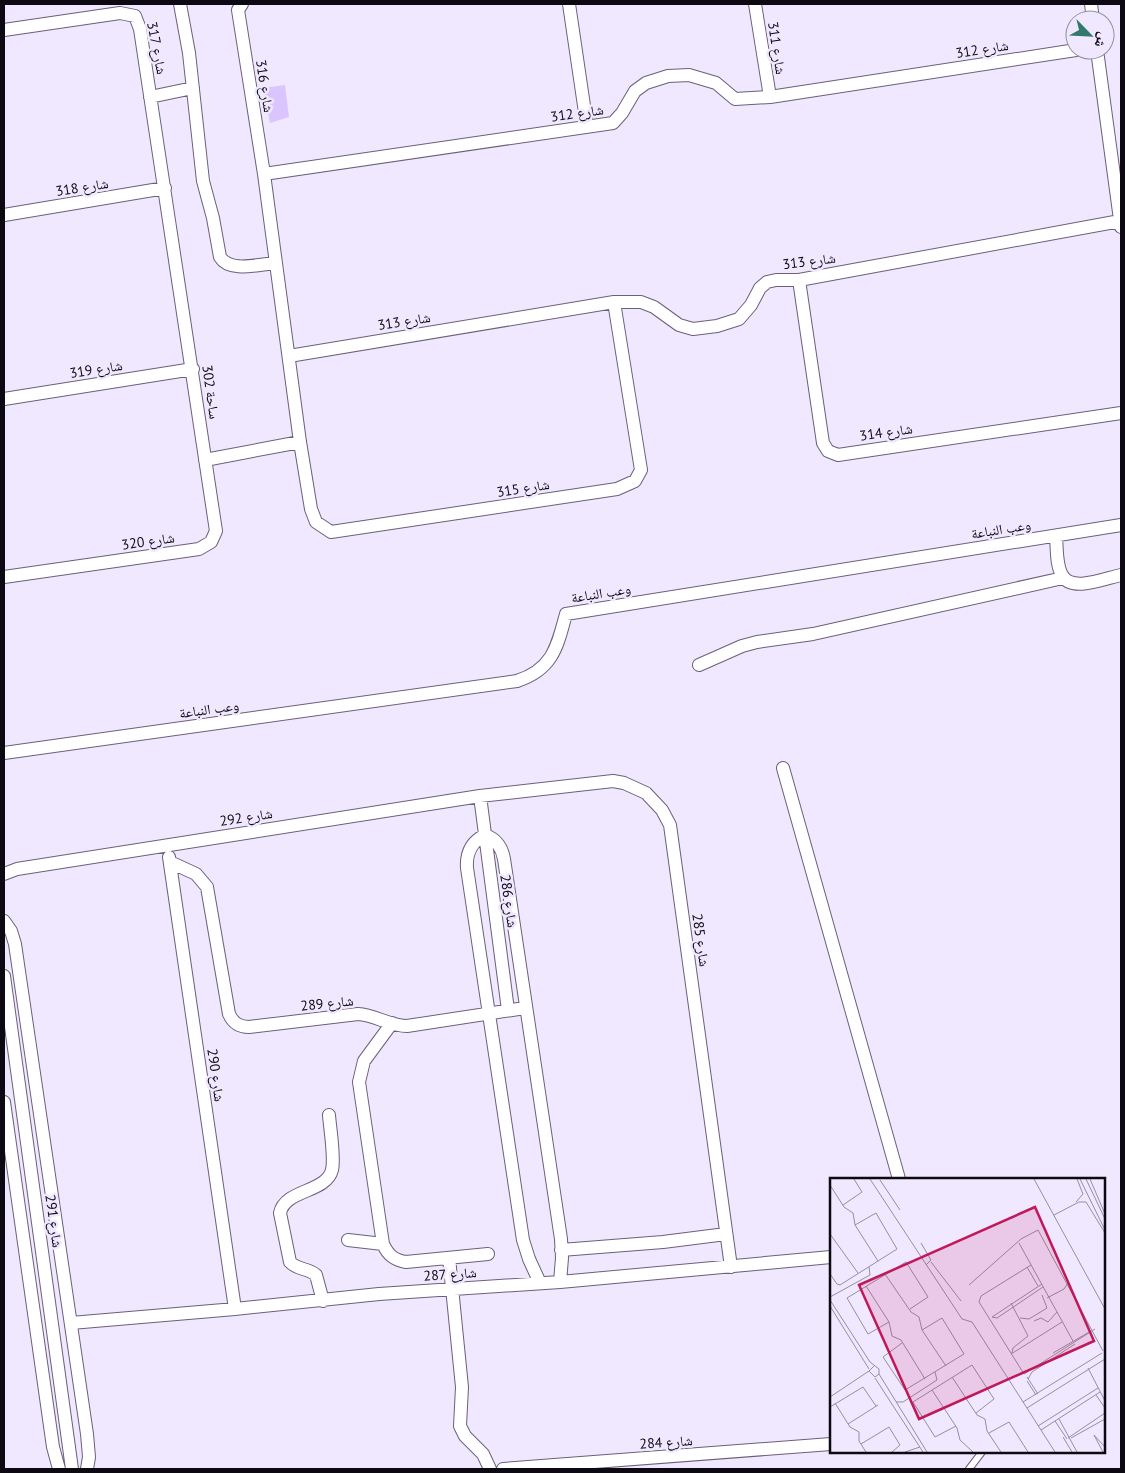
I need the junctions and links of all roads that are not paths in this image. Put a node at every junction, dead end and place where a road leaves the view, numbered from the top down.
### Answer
1 (180, 4) edge
2 (242, 4) edge
3 (569, 4) edge
4 (756, 4) edge
5 (4, 30) edge
6 (1065, 52) edge
7 (1098, 60) edge
8 (193, 88) junction
9 (150, 97) junction
10 (770, 97) junction
11 (587, 126) junction
12 (264, 174) junction
13 (165, 188) junction
14 (4, 214) edge
15 (1121, 224) edge
16 (276, 263) junction
17 (799, 280) junction
18 (614, 302) junction
19 (288, 356) junction
20 (193, 369) junction
21 (4, 399) edge
22 (1121, 413) edge
23 (300, 442) junction
24 (205, 460) junction
25 (1121, 525) edge
26 (1056, 536) junction
27 (1121, 575) edge
28 (4, 577) edge
29 (1063, 578) junction
30 (699, 665) dead end
31 (4, 753) edge
32 (783, 768) dead end
33 (480, 796) junction
34 (485, 835) junction
35 (168, 845) junction
36 (170, 862) junction
37 (4, 874) edge
38 (4, 921) edge
39 (4, 976) edge
40 (526, 1008) junction
41 (508, 1010) junction
42 (490, 1013) junction
43 (26, 1023) junction
44 (392, 1023) junction
45 (12, 1025) junction
46 (33, 1068) junction
47 (18, 1071) junction
48 (4, 1102) edge
49 (329, 1115) dead end
50 (899, 1178) edge
51 (18, 1204) junction
52 (36, 1207) junction
53 (54, 1211) junction
54 (726, 1234) junction
55 (348, 1240) dead end
56 (383, 1244) junction
57 (562, 1250) junction
58 (488, 1254) dead end
59 (830, 1256) edge
60 (449, 1258) junction
61 (731, 1267) junction
62 (560, 1282) junction
63 (540, 1283) junction
64 (452, 1289) junction
65 (323, 1301) junction
66 (68, 1305) junction
67 (50, 1308) junction
68 (34, 1310) junction
69 (235, 1310) junction
70 (71, 1323) junction
71 (830, 1444) edge
72 (981, 1453) edge
73 (570, 1466) edge
74 (597, 1466) edge
75 (59, 1469) edge
76 (72, 1469) edge
77 (86, 1469) edge
78 (490, 1469) edge
79 (503, 1469) edge
80 (969, 1469) edge

1 - 8 street
2 - 12 street, شارع 316
3 - 11 street
4 - 10 street, شارع 311
5 - 9 street, شارع 317
6 - 10 street, شارع 312
7 - 15 street
8 - 9 street
8 - 16 street
9 - 13 street, ساحة 302
10 - 11 street, شارع 312
11 - 12 street, شارع 312
12 - 16 street
13 - 14 street, شارع 318
13 - 20 street, ساحة 302
15 - 17 street, شارع 313
16 - 19 street
17 - 18 street, شارع 313
17 - 22 street, شارع 314
18 - 19 street, شارع 313
18 - 23 street, شارع 315
19 - 23 street
20 - 21 street, شارع 319
20 - 24 street, ساحة 302
23 - 24 street
24 - 28 street, شارع 320
25 - 26 street, وعب النباعة
26 - 29 street
26 - 31 street, وعب النباعة
27 - 29 street
29 - 30 street
32 - 50 street
33 - 34 street, شارع 286
33 - 35 street, شارع 292
33 - 54 street, شارع 285
34 - 40 street
34 - 41 street, شارع 286
34 - 42 street
35 - 36 street, شارع 290
35 - 37 street, شارع 292
36 - 44 street, شارع 289
36 - 69 street, شارع 290
38 - 43 street
39 - 45 street, شارع 291
40 - 41 street, شارع 289
40 - 57 street
41 - 42 street, شارع 289
42 - 44 street, شارع 289
42 - 63 street
43 - 45 street
43 - 46 street
44 - 56 street
45 - 47 street, شارع 291
46 - 47 street
46 - 53 street
47 - 52 street, شارع 291
48 - 51 street
49 - 65 street
51 - 52 street
51 - 68 street
52 - 53 street
52 - 67 street, شارع 291
53 - 66 street
54 - 57 street
54 - 61 street, شارع 285
55 - 56 street
56 - 60 street
57 - 62 street
58 - 60 street
59 - 61 street, شارع 287
60 - 64 street
61 - 62 street, شارع 287
62 - 63 street, شارع 287
63 - 64 street, شارع 287
64 - 65 street, شارع 287
64 - 78 street
65 - 69 street, شارع 287
66 - 67 street
66 - 70 street
67 - 68 street
67 - 76 street, شارع 291
68 - 75 street
69 - 70 street, شارع 287
70 - 77 street
71 - 74 street, شارع 284
72 - 80 lane
73 - 74 street, شارع 284
73 - 79 street, شارع 284

